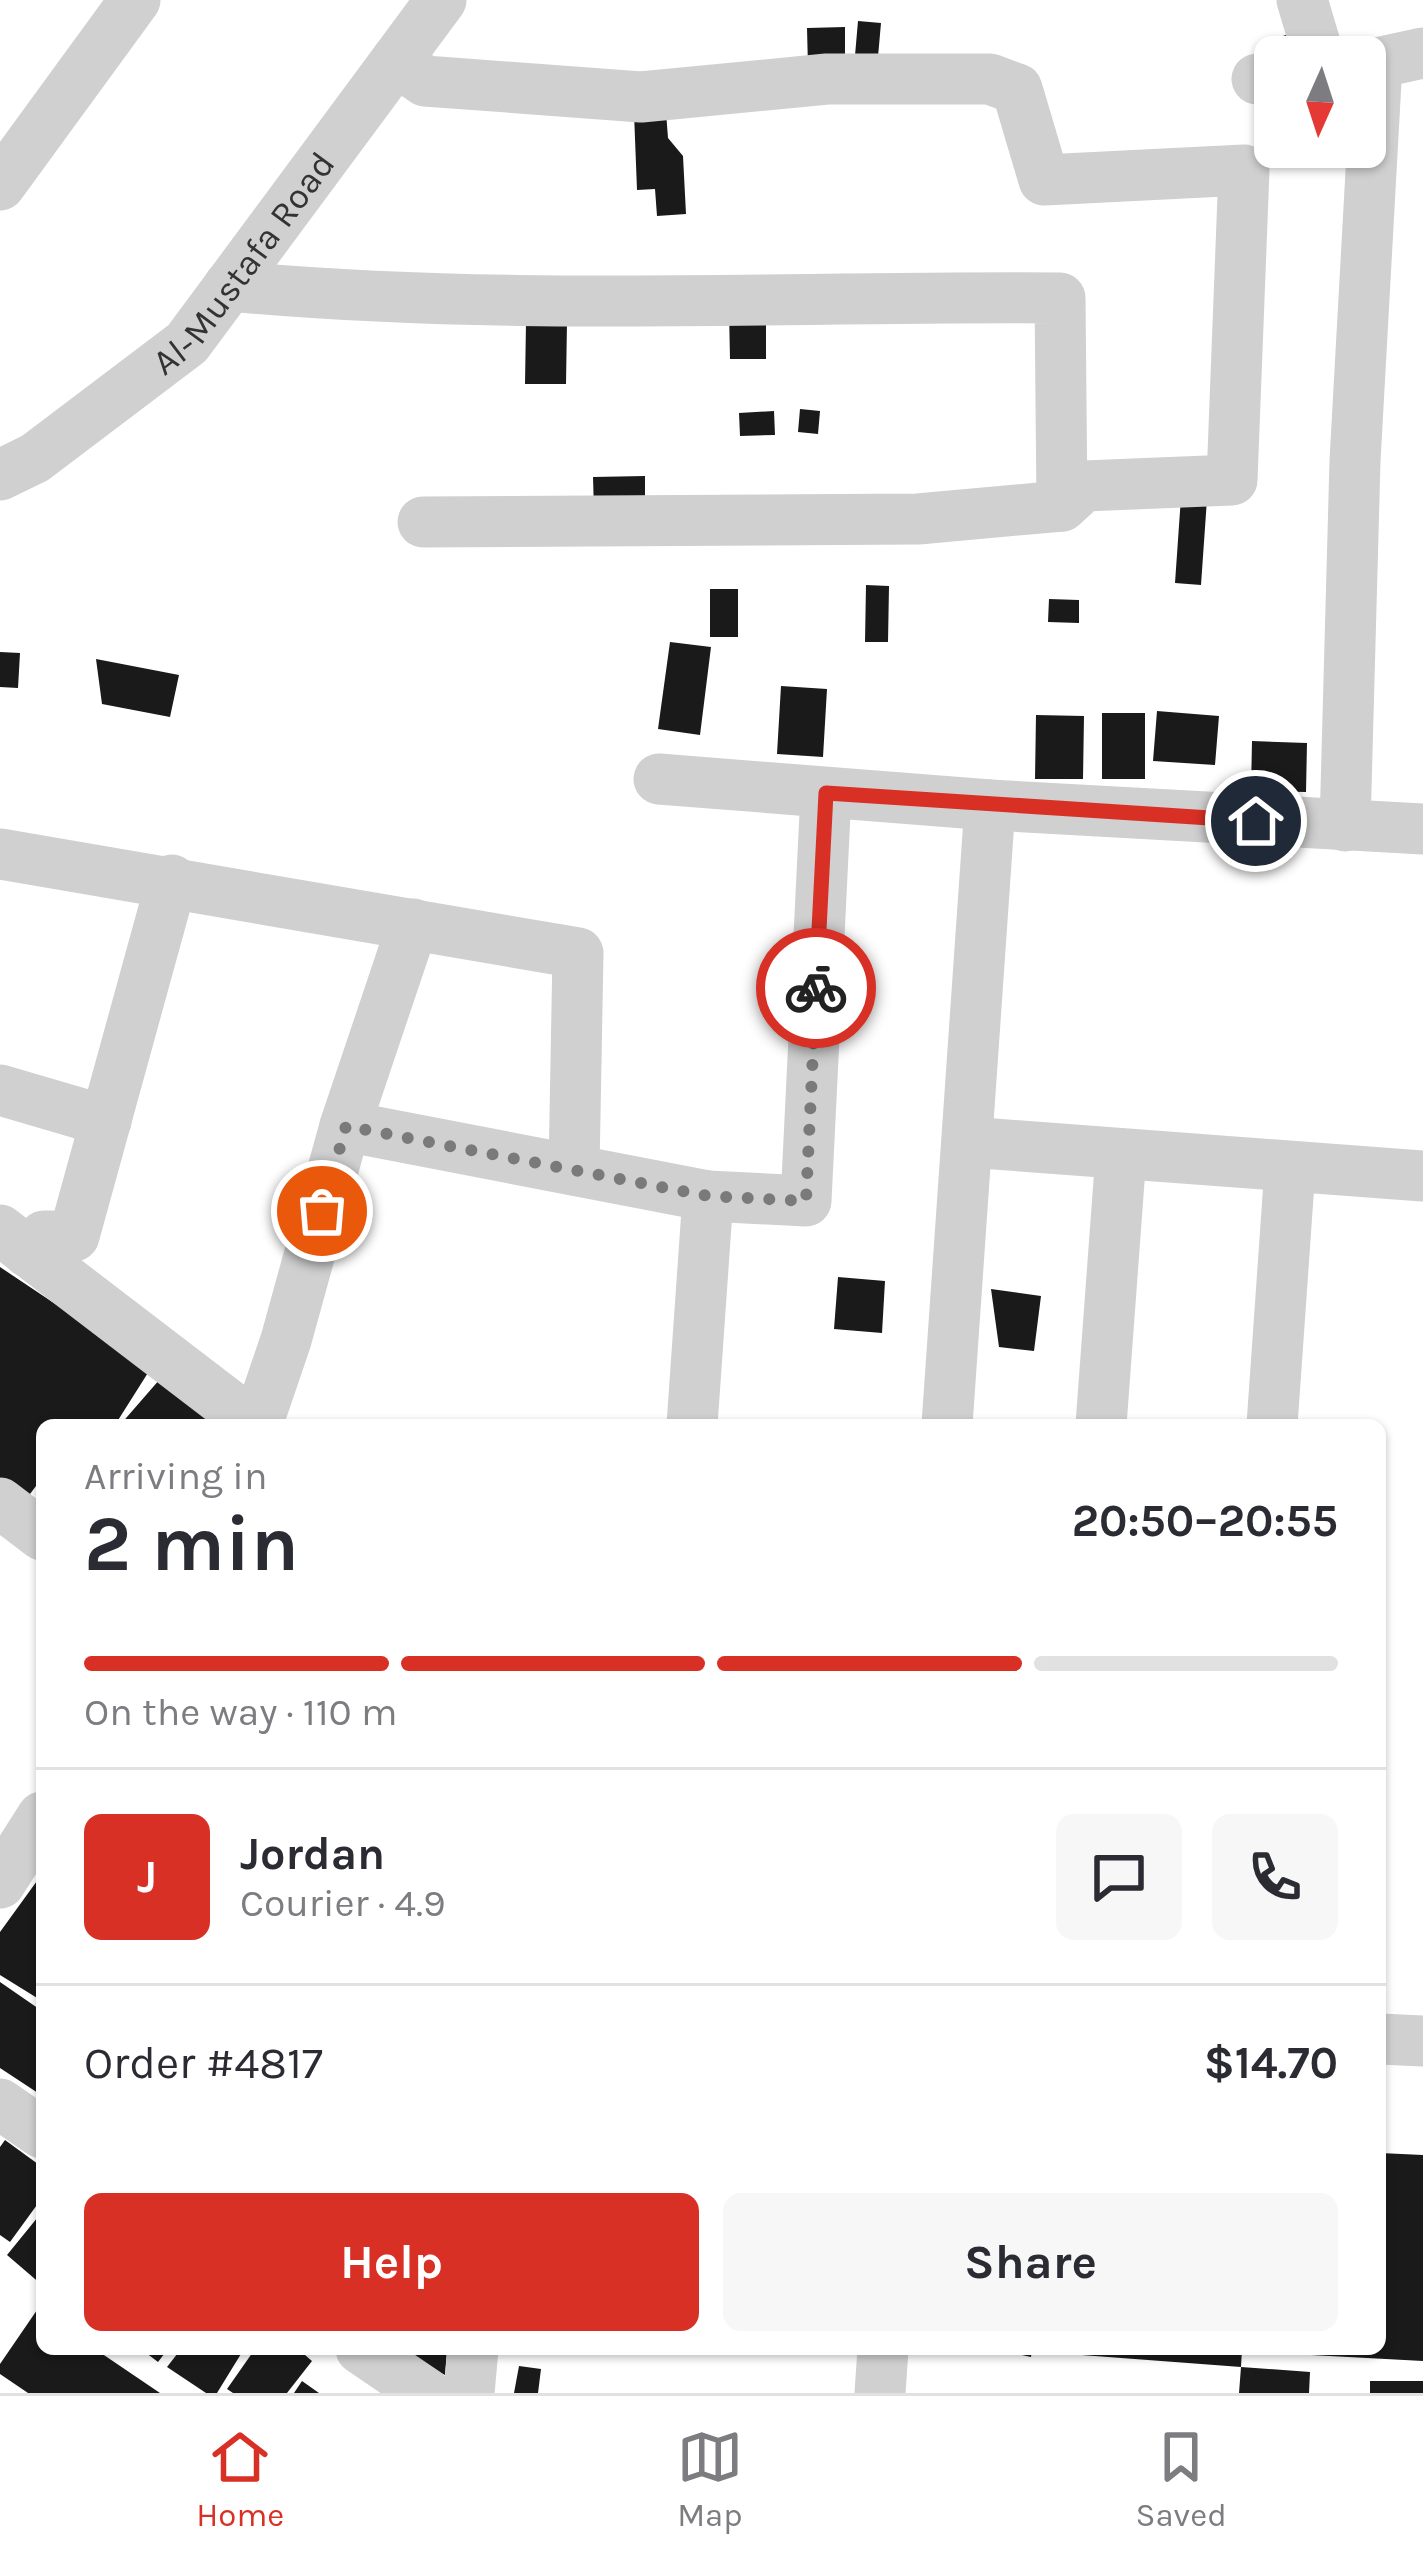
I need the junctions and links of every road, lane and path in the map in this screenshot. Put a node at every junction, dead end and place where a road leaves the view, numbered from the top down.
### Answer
1 (135, 0) edge
2 (441, 0) edge
3 (1302, 0) edge
4 (1313, 36) edge
5 (1388, 60) edge
6 (396, 61) junction
7 (0, 185) edge
8 (229, 286) junction
9 (0, 476) edge
10 (1062, 506) junction
11 (423, 522) dead end
12 (659, 779) dead end
13 (826, 793) junction
14 (990, 805) junction
15 (1345, 826) junction
16 (1423, 829) edge
17 (0, 854) edge
18 (172, 880) junction
19 (413, 924) junction
20 (0, 1090) edge
21 (106, 1121) junction
22 (346, 1126) junction
23 (968, 1142) junction
24 (1121, 1154) junction
25 (1290, 1168) junction
26 (574, 1170) junction
27 (1423, 1176) edge
28 (708, 1196) junction
29 (14, 1241) edge
30 (247, 1419) edge
31 (257, 1419) edge
32 (692, 1419) edge
33 (947, 1419) edge
34 (1102, 1419) edge
35 (1272, 1419) edge
36 (0, 1503) edge
37 (36, 1530) edge
38 (36, 1826) edge
39 (0, 1883) edge
40 (1386, 2039) edge
41 (1423, 2041) edge
42 (0, 2104) edge
43 (36, 2129) edge
44 (370, 2355) edge
45 (472, 2355) edge
46 (883, 2355) edge
47 (426, 2393) edge
48 (469, 2393) edge
49 (880, 2393) edge

1 - 7 street
2 - 6 street, Al-Mustafa Road
3 - 4 street
5 - 15 street
6 - 8 street, Al-Mustafa Road
6 - 10 street
8 - 9 street, Al-Mustafa Road
8 - 10 street
10 - 11 street
12 - 13 street
13 - 14 street
13 - 28 street
14 - 15 street
14 - 23 street
15 - 16 street
17 - 18 street
18 - 19 street
18 - 21 street
19 - 22 street
19 - 26 street
20 - 21 street
21 - 29 street
22 - 26 street
22 - 31 street
23 - 24 street
23 - 33 street
24 - 25 street
24 - 34 street
25 - 27 street
25 - 35 street
26 - 28 street
28 - 32 street
29 - 30 street
36 - 37 street
38 - 39 street
40 - 41 street
42 - 43 street
44 - 47 street
45 - 48 street
46 - 49 street

